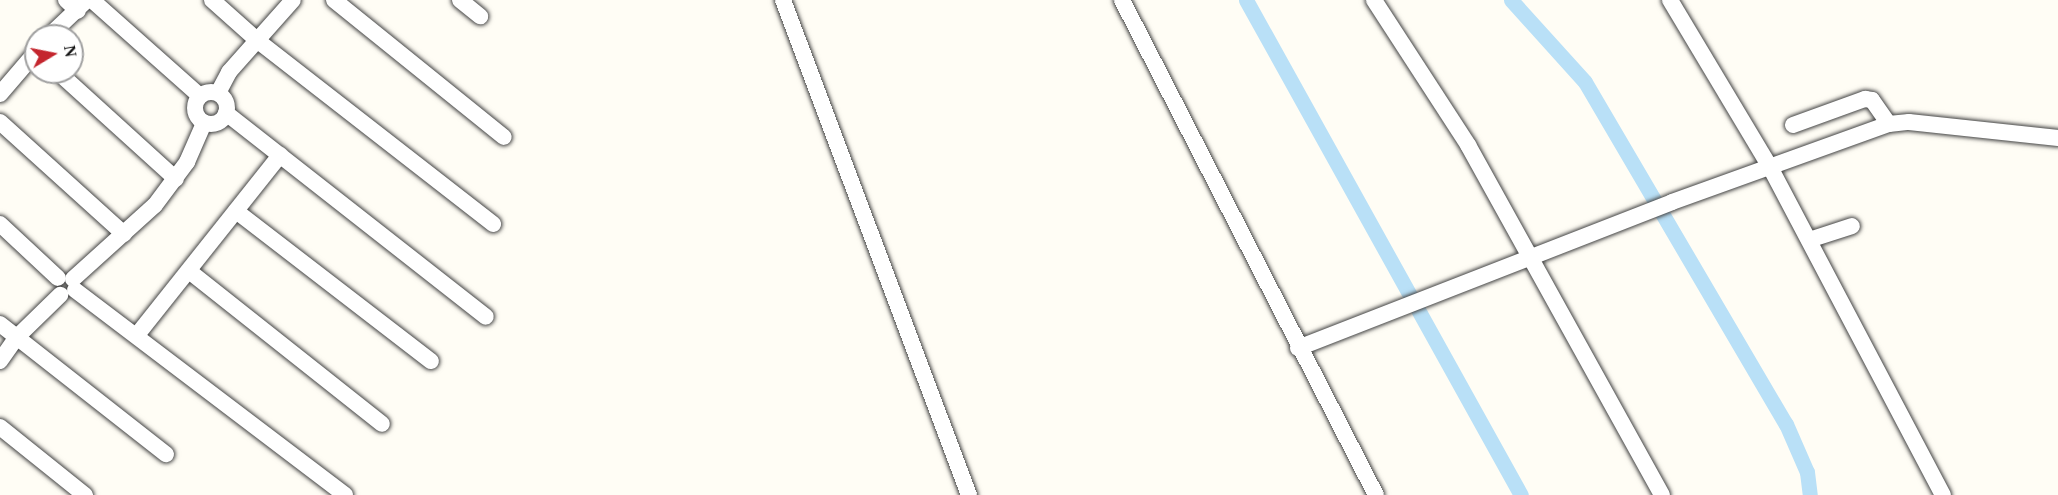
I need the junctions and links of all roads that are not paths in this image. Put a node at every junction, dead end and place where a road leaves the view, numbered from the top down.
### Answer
1 (212, 0) edge
2 (293, 0) edge
3 (334, 0) edge
4 (460, 0) edge
5 (783, 0) edge
6 (1122, 0) edge
7 (1374, 0) edge
8 (1670, 0) edge
9 (81, 3) edge
10 (480, 16) dead end
11 (61, 24) edge
12 (258, 41) junction
13 (24, 64) edge
14 (3, 84) edge
15 (71, 84) edge
16 (218, 93) junction
17 (200, 96) junction
18 (226, 113) junction
19 (0, 122) edge
20 (204, 123) junction
21 (1889, 124) junction
22 (1793, 125) dead end
23 (504, 137) dead end
24 (2058, 138) edge
25 (280, 155) junction
26 (1770, 167) junction
27 (176, 179) junction
28 (236, 211) junction
29 (0, 224) edge
30 (493, 224) dead end
31 (1852, 226) dead end
32 (124, 234) junction
33 (1809, 240) junction
34 (1530, 256) junction
35 (189, 271) junction
36 (66, 286) junction
37 (486, 317) dead end
38 (0, 324) edge
39 (137, 335) junction
40 (16, 338) junction
41 (1298, 348) junction
42 (0, 361) edge
43 (431, 362) dead end
44 (382, 424) dead end
45 (0, 427) edge
46 (166, 454) dead end
47 (85, 495) edge
48 (345, 495) edge
49 (969, 495) edge
50 (1376, 495) edge
51 (1662, 495) edge
52 (1943, 495) edge

1 - 12 street
2 - 12 street
3 - 23 street
4 - 10 street
5 - 49 street
6 - 41 street
7 - 34 street
8 - 26 street
9 - 11 street
9 - 17 street
12 - 16 street
12 - 30 street
13 - 14 street
15 - 27 street
16 - 17 street
16 - 18 street
17 - 20 street
18 - 20 street
18 - 25 street
19 - 32 street
20 - 27 street
21 - 22 street
21 - 24 street
21 - 26 street
25 - 28 street
25 - 37 street
26 - 33 street
26 - 34 street
27 - 32 street
28 - 35 street
28 - 43 street
29 - 36 street
31 - 33 street
32 - 36 street
33 - 52 street
34 - 41 street
34 - 51 street
35 - 39 street
35 - 44 street
36 - 39 street
36 - 40 street
38 - 40 street
39 - 48 street
40 - 42 street
40 - 46 street
41 - 50 street
45 - 47 street

